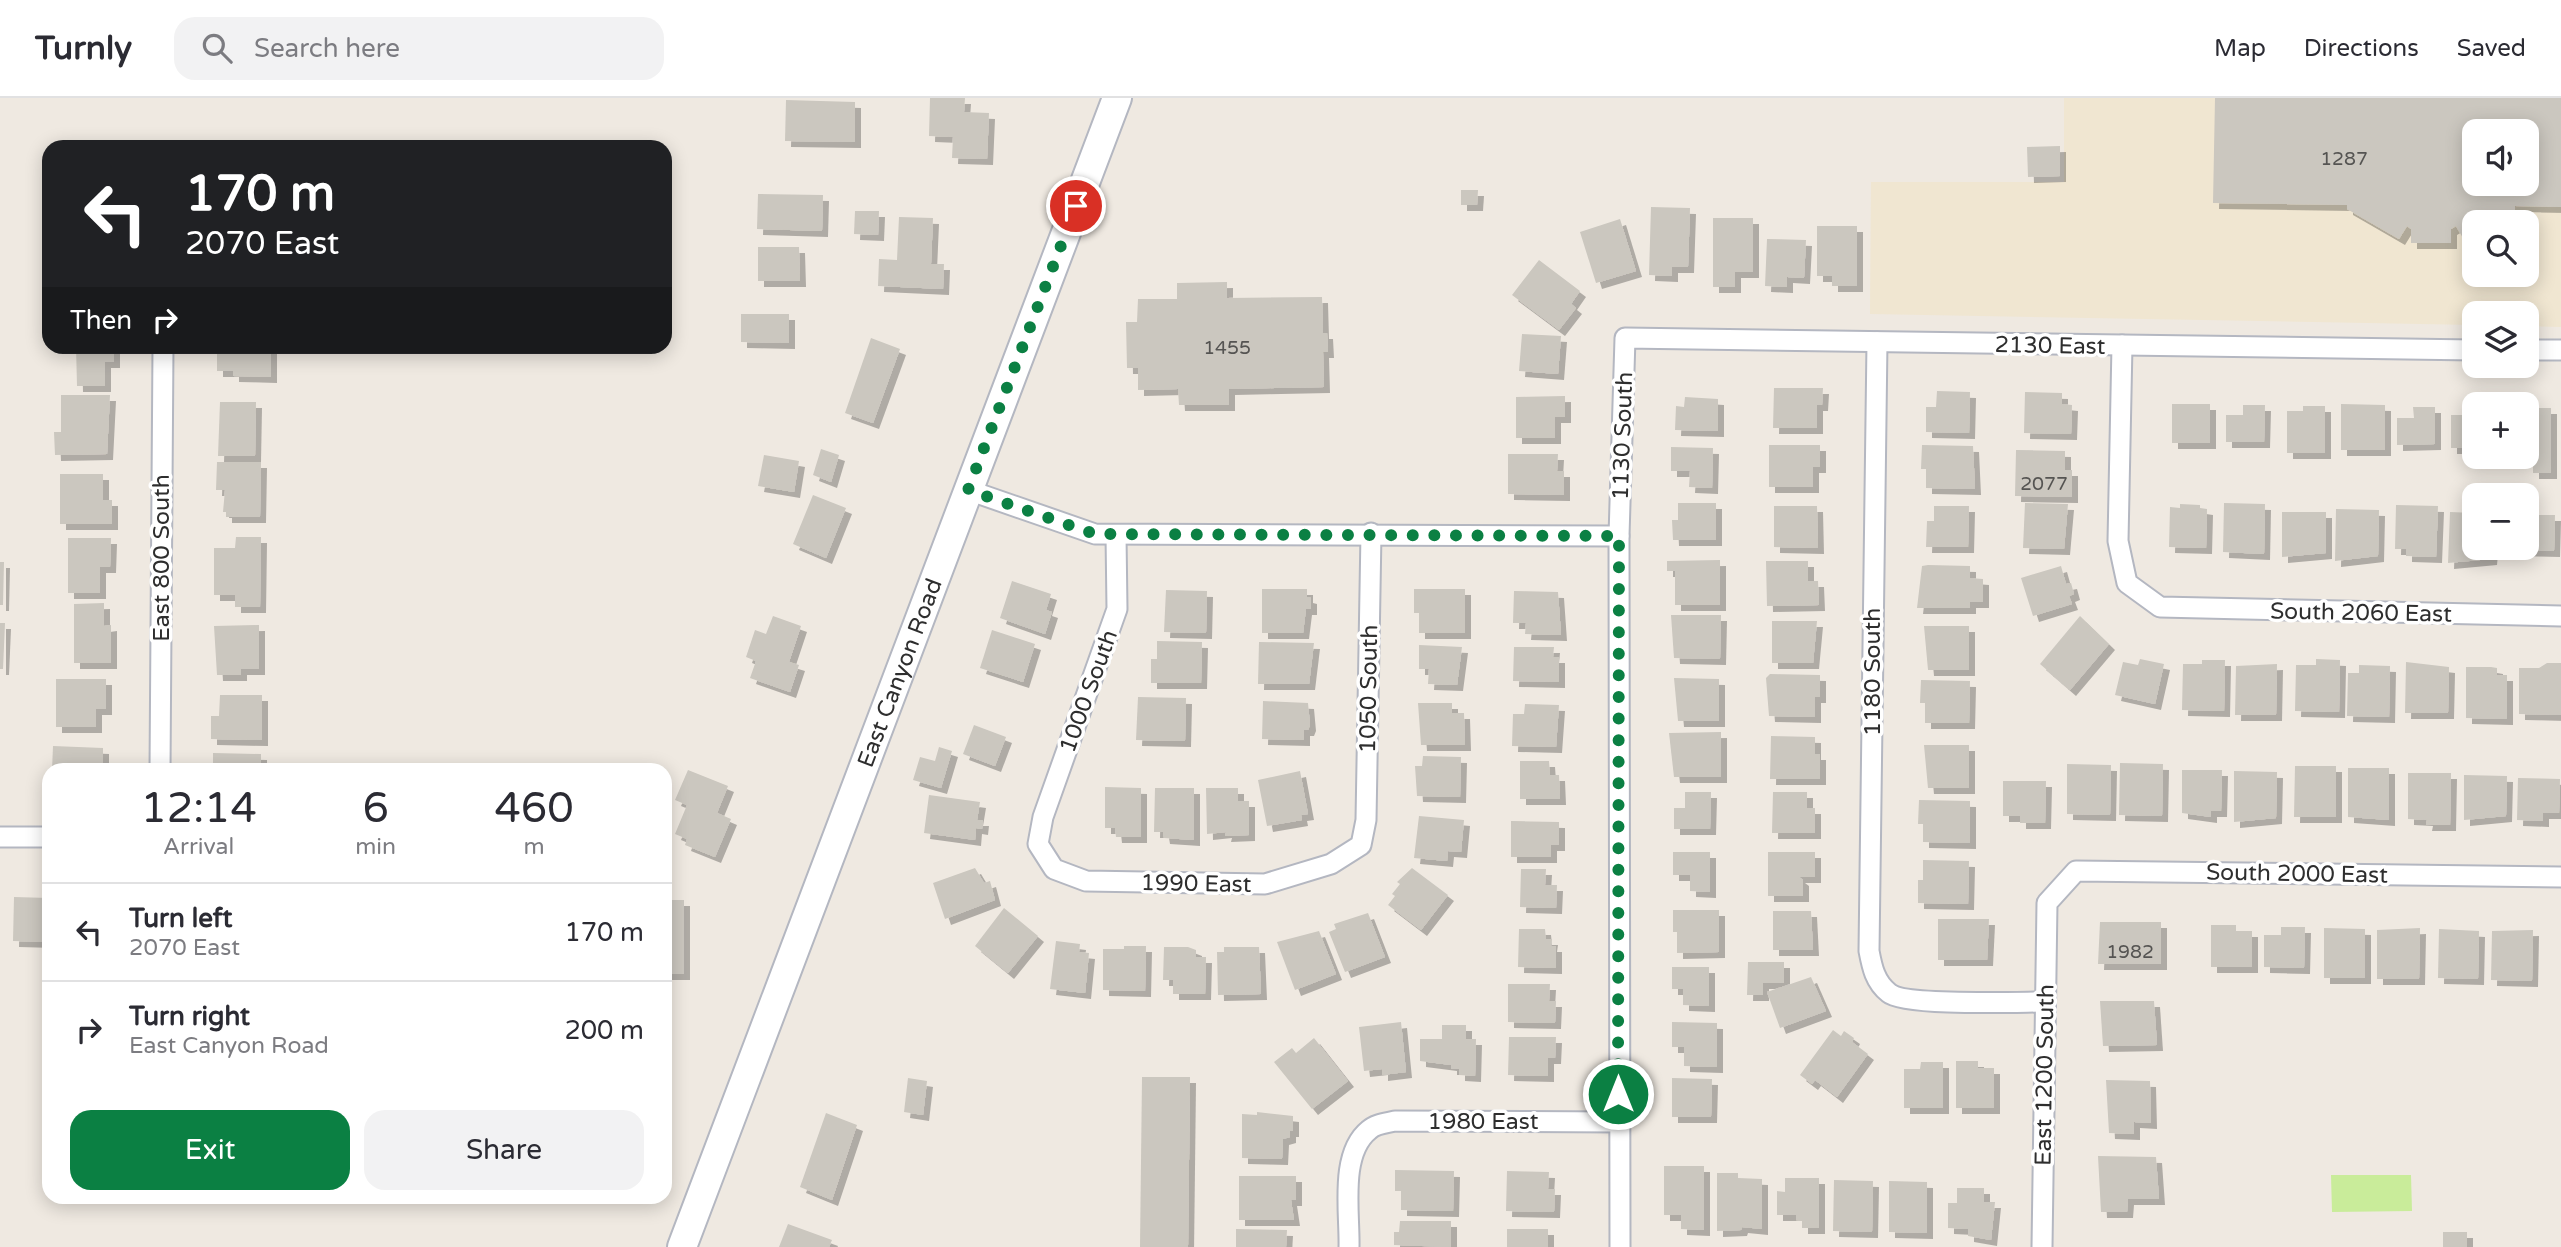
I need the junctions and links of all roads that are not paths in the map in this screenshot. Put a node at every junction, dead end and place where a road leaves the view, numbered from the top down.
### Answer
1 (1117, 98) edge
2 (1625, 338) joint
3 (1877, 342) junction
4 (2122, 345) junction
5 (2462, 350) edge
6 (2539, 350) edge
7 (2561, 350) edge
8 (163, 354) edge
9 (968, 490) junction
10 (1371, 533) junction
11 (1116, 535) junction
12 (1619, 536) junction
13 (2561, 616) edge
14 (160, 763) edge
15 (0, 837) edge
16 (42, 837) edge
17 (1038, 844) joint
18 (1361, 845) joint
19 (2561, 877) edge
20 (2047, 902) joint
21 (2044, 1003) junction
22 (1618, 1122) junction
23 (682, 1247) edge
24 (1349, 1247) edge
25 (1620, 1247) edge
26 (2042, 1247) edge

1 - 9 main road, East Canyon Road
2 - 3 street, 2130 East
2 - 12 street, 1130 South
3 - 4 street, 2130 East
3 - 21 street, 1180 South
4 - 5 street, 2130 East
4 - 13 street, South 2060 East
6 - 7 street
8 - 14 street, East 800 South
9 - 11 street
9 - 23 main road, East Canyon Road
10 - 11 street
10 - 12 street
10 - 18 street, 1050 South
11 - 17 street, 1000 South
12 - 22 street, 1130 South
15 - 16 street
17 - 18 street, 1990 East
19 - 20 street, South 2000 East
20 - 21 street, East 1200 South
21 - 26 street, East 1200 South
22 - 24 street, 1980 East
22 - 25 street, 1130 South

